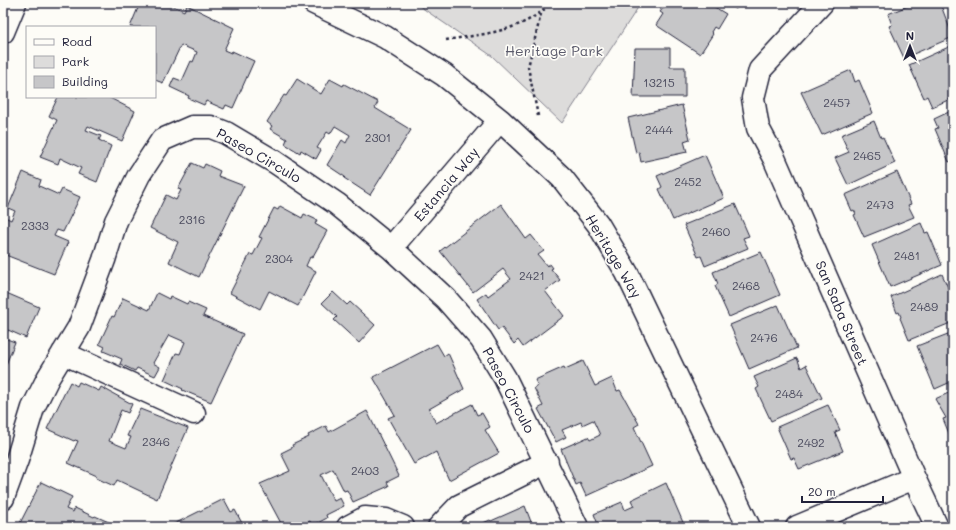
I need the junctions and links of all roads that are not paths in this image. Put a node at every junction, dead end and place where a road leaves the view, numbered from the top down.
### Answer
1 (15, 3) edge
2 (314, 3) edge
3 (822, 3) edge
4 (3, 32) edge
5 (500, 120) junction
6 (391, 248) junction
7 (63, 353) junction
8 (194, 413) dead end
9 (547, 462) junction
10 (914, 478) junction
11 (3, 498) edge
12 (348, 527) edge
13 (403, 527) edge
14 (440, 527) edge
15 (577, 527) edge
16 (749, 527) edge
17 (797, 527) edge
18 (937, 527) edge

1 - 4 street
2 - 5 street, Heritage Way
3 - 10 street, San Saba Street
5 - 6 street, Estancia Way
5 - 16 street, Heritage Way
6 - 7 street, Paseo Circulo
6 - 9 street, Paseo Circulo
7 - 8 street
7 - 11 street, Paseo Circulo
9 - 14 street
9 - 15 street, Paseo Circulo
10 - 17 street
10 - 18 street, San Saba Street
12 - 13 street

